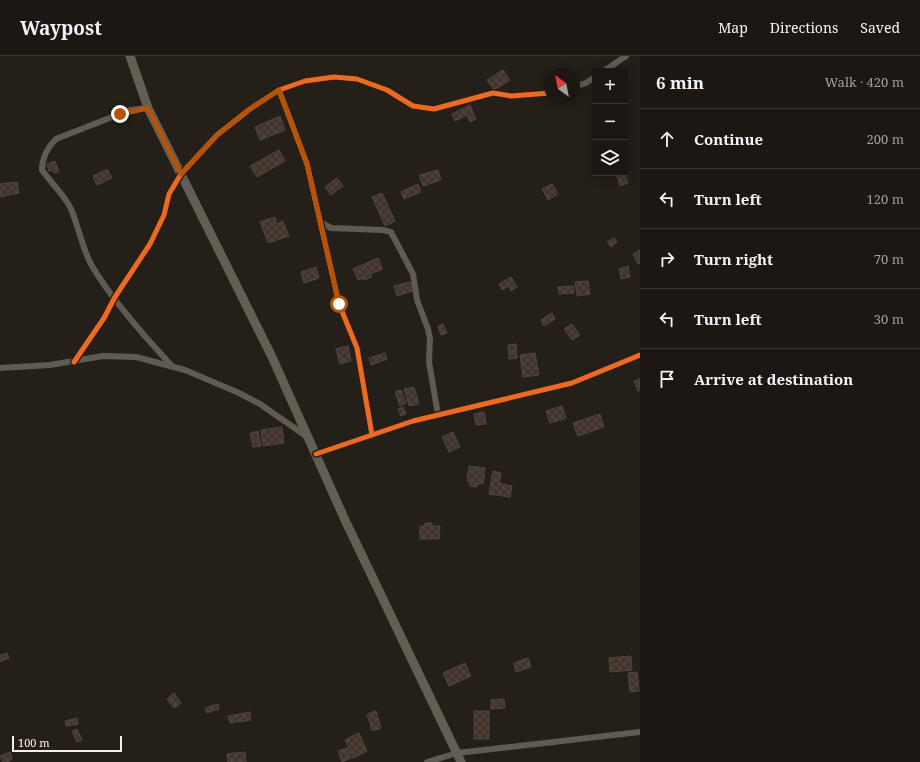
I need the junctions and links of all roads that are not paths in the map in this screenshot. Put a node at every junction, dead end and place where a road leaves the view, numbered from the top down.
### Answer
1 (130, 56) edge
2 (626, 56) edge
3 (608, 68) edge
4 (592, 79) edge
5 (580, 85) edge
6 (279, 90) junction
7 (544, 93) edge
8 (148, 108) junction
9 (181, 174) junction
10 (320, 222) junction
11 (115, 297) junction
12 (640, 355) edge
13 (74, 362) junction
14 (172, 366) junction
15 (0, 368) edge
16 (438, 415) junction
17 (372, 435) junction
18 (308, 437) junction
19 (316, 454) junction
20 (640, 732) edge
21 (456, 753) junction
22 (427, 762) edge
23 (461, 762) edge

1 - 8 main road
2 - 3 street
4 - 5 street
6 - 7 street
6 - 9 street
6 - 10 street
8 - 9 main road
8 - 11 street
9 - 11 street
9 - 18 main road
10 - 16 street
10 - 17 street
11 - 13 street
11 - 14 street
12 - 16 street
13 - 14 street
13 - 15 street
14 - 18 street
16 - 17 street
17 - 19 street
18 - 19 main road
19 - 21 main road
20 - 21 street
21 - 22 street
21 - 23 main road

